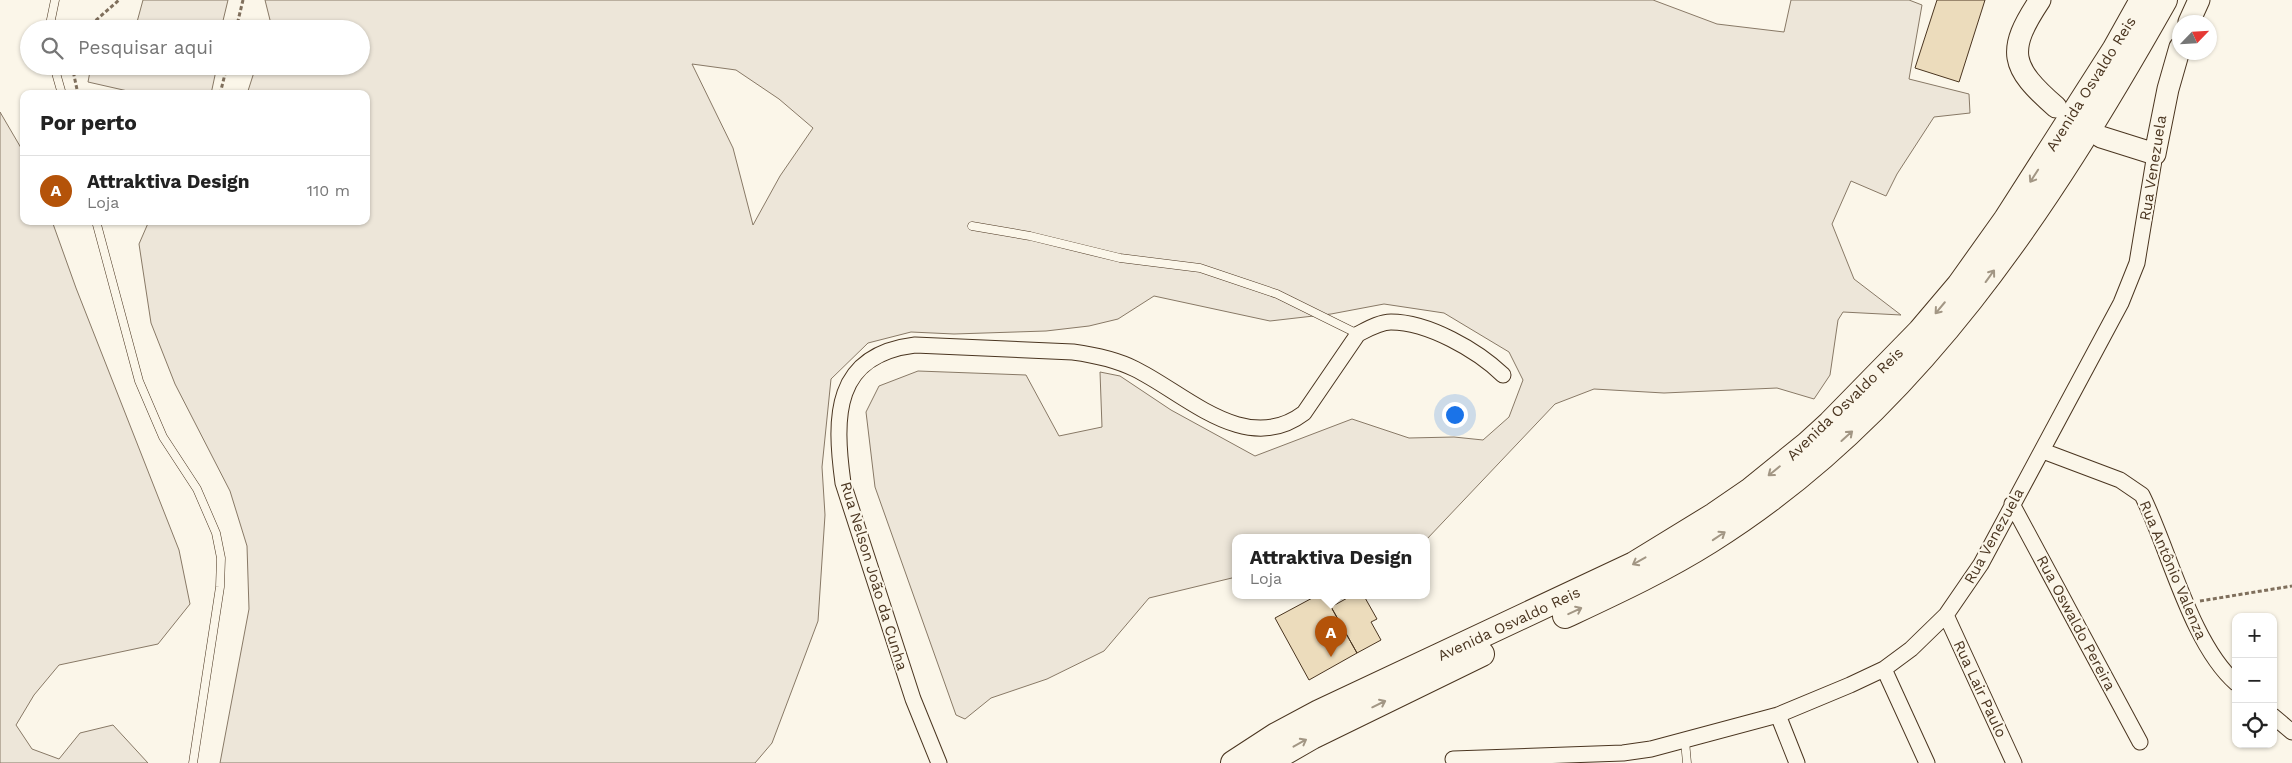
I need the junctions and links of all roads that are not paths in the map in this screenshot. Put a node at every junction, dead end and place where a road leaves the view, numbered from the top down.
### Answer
1 (55, 0) edge
2 (2040, 0) edge
3 (2142, 0) edge
4 (2165, 0) edge
5 (2199, 0) edge
6 (2192, 15) edge
7 (51, 20) edge
8 (2176, 60) edge
9 (57, 75) edge
10 (61, 90) edge
11 (2056, 107) dead end
12 (2101, 136) dead end
13 (2155, 154) junction
14 (97, 225) edge
15 (972, 226) dead end
16 (1358, 334) junction
17 (1503, 374) dead end
18 (2043, 451) junction
19 (2012, 504) junction
20 (1946, 615) junction
21 (1884, 668) junction
22 (2232, 680) edge
23 (1778, 714) junction
24 (2277, 719) edge
25 (2292, 732) edge
26 (1685, 741) junction
27 (2140, 742) dead end
28 (1453, 758) dead end
29 (193, 763) edge
30 (939, 763) edge
31 (1234, 763) edge
32 (1267, 763) edge
33 (1687, 763) edge
34 (1797, 763) edge
35 (1928, 763) edge
36 (2014, 763) edge

1 - 7 lane
2 - 11 street
3 -> 31 main road, Avenida Osvaldo Reis
32 -> 4 main road, Avenida Osvaldo Reis
5 - 6 street
8 - 13 street, Rua Venezuela
9 - 10 lane
12 - 13 street
13 - 18 street, Rua Venezuela
14 - 29 lane
15 - 16 lane
16 - 17 street
16 - 30 street, Rua Nelson João da Cunha
18 - 19 street, Rua Venezuela
18 - 22 street, Rua Antônio Valenza
19 - 20 street, Rua Venezuela
19 - 27 street, Rua Oswaldo Pereira
20 - 21 street, Rua Venezuela
20 - 36 street, Rua Lair Paulo
21 - 23 street, Rua Venezuela
21 - 35 street
23 - 26 street, Rua Venezuela
23 - 34 street
24 - 25 street
26 - 28 street, Rua Venezuela
26 - 33 lane

